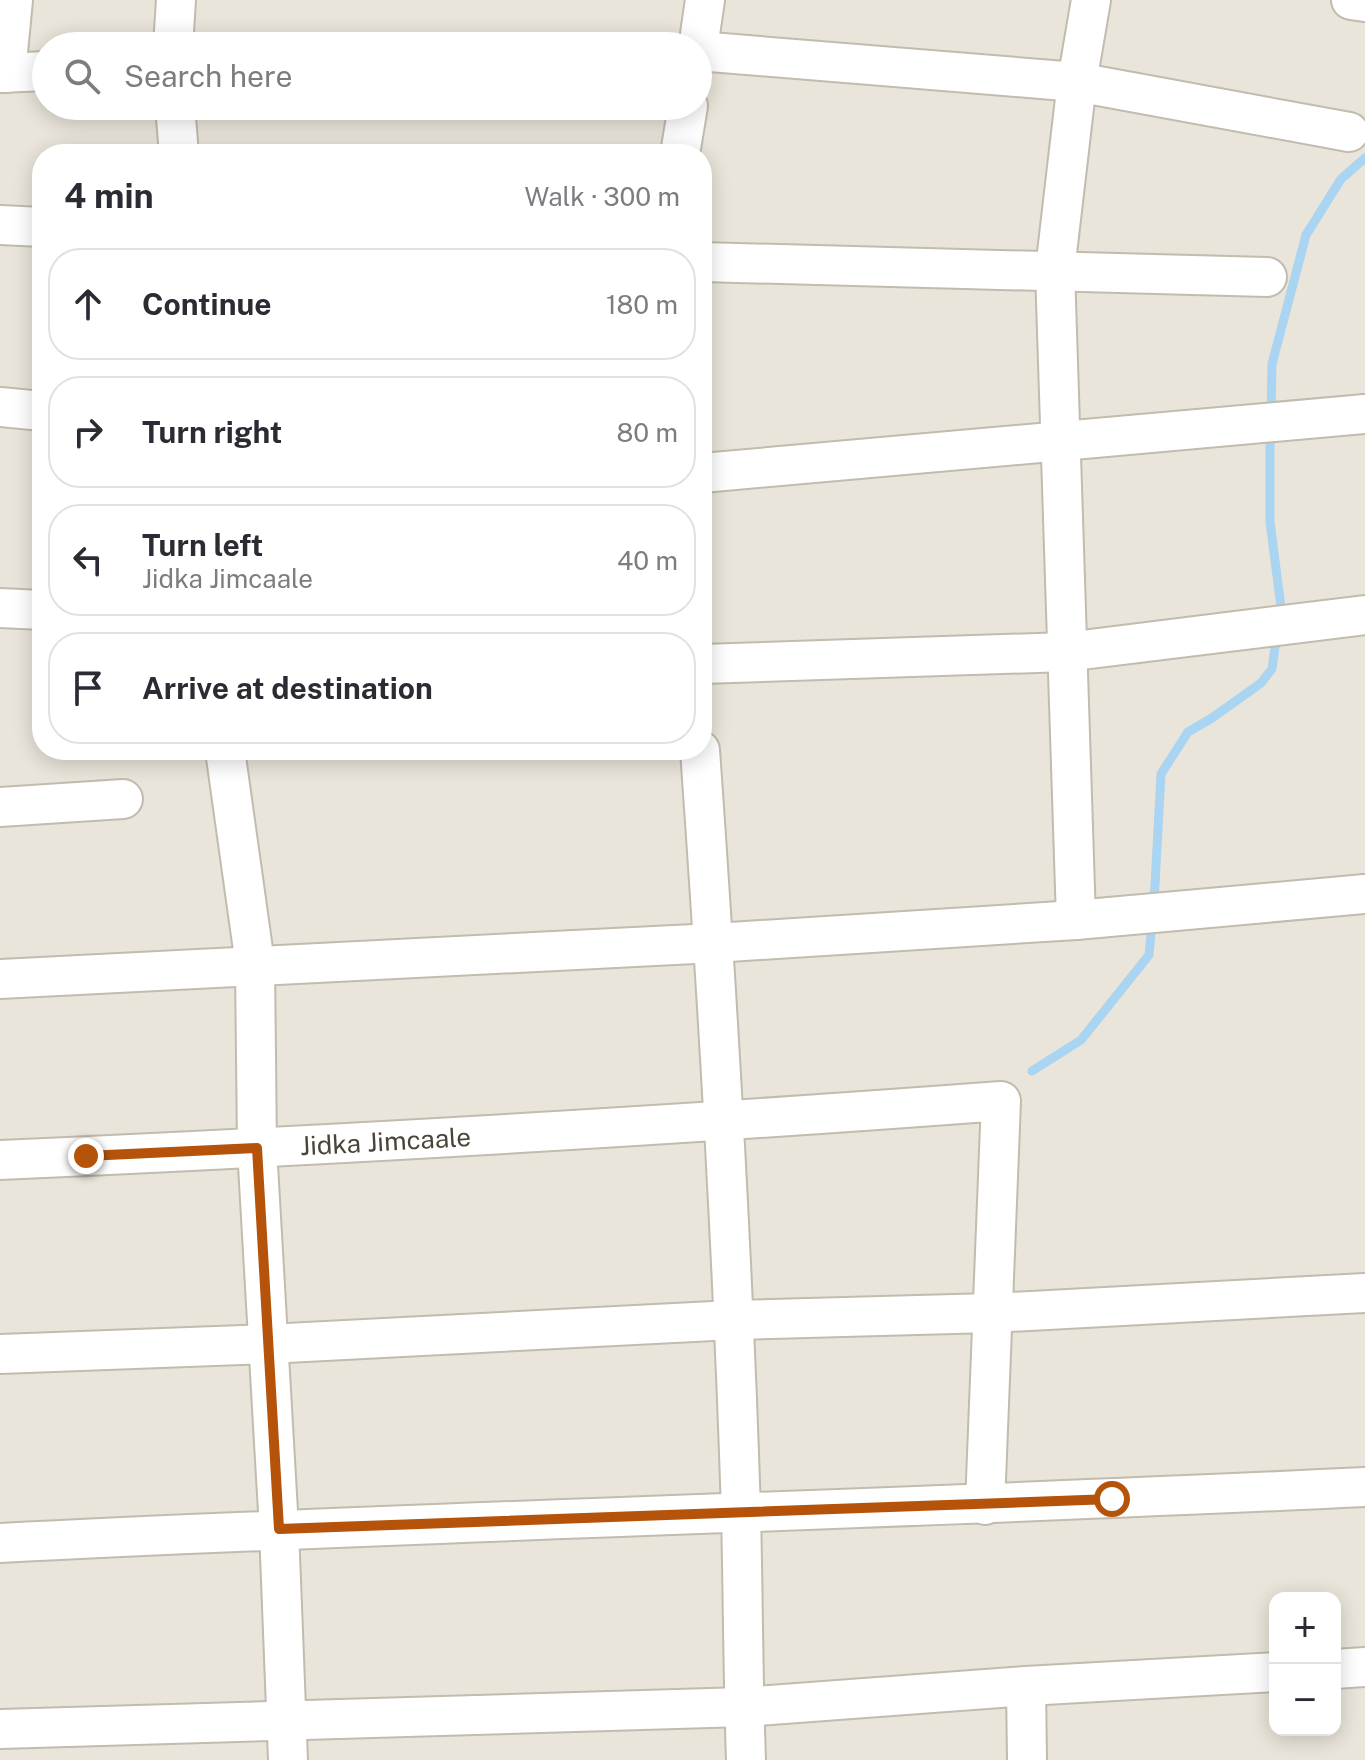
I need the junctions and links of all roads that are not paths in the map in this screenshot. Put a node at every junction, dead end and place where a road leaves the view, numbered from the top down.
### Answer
1 (13, 0) edge
2 (176, 0) edge
3 (705, 0) edge
4 (1091, 0) edge
5 (1351, 0) edge
6 (1365, 2) edge
7 (174, 32) edge
8 (701, 32) edge
9 (712, 51) edge
10 (32, 72) edge
11 (3, 73) edge
12 (1077, 82) junction
13 (176, 120) edge
14 (686, 120) edge
15 (1349, 132) dead end
16 (178, 144) edge
17 (682, 144) edge
18 (0, 225) edge
19 (32, 227) edge
20 (712, 262) edge
21 (1055, 270) junction
22 (1267, 277) dead end
23 (0, 407) edge
24 (32, 410) edge
25 (1365, 414) edge
26 (1060, 441) junction
27 (712, 472) edge
28 (0, 608) edge
29 (32, 610) edge
30 (1365, 615) edge
31 (1066, 652) junction
32 (712, 664) edge
33 (226, 760) edge
34 (701, 760) edge
35 (123, 799) dead end
36 (0, 807) edge
37 (1365, 894) edge
38 (1076, 920) junction
39 (714, 943) junction
40 (255, 964) junction
41 (0, 979) edge
42 (724, 1121) junction
43 (257, 1148) junction
44 (0, 1160) edge
45 (1365, 1293) edge
46 (991, 1313) junction
47 (733, 1320) junction
48 (267, 1344) junction
49 (0, 1354) edge
50 (1365, 1487) edge
51 (985, 1505) junction
52 (741, 1512) junction
53 (279, 1529) junction
54 (0, 1543) edge
55 (1365, 1667) edge
56 (1341, 1669) edge
57 (1269, 1672) edge
58 (1026, 1686) junction
59 (744, 1707) junction
60 (285, 1719) junction
61 (0, 1729) edge
62 (288, 1760) edge
63 (746, 1760) edge
64 (1027, 1760) edge

1 - 11 street
2 - 7 street
3 - 8 street
4 - 12 street
5 - 6 street
9 - 12 street
10 - 11 street
12 - 15 street
12 - 21 street
13 - 16 street
14 - 17 street
18 - 19 street
20 - 21 street
21 - 22 street
21 - 26 street
23 - 24 street
25 - 26 street
26 - 27 street
26 - 31 street
28 - 29 street
30 - 31 street
31 - 32 street
31 - 38 street
33 - 40 street
34 - 39 street
35 - 36 street
37 - 38 street
38 - 39 street
39 - 40 street
39 - 42 street
40 - 41 street
40 - 43 street
42 - 43 street, Jidka Jimcaale
42 - 46 street, Jidka Jimcaale
42 - 47 street
43 - 44 street, Jidka Jimcaale
43 - 48 street
45 - 46 street
46 - 47 street
46 - 51 street
47 - 48 street
47 - 52 street
48 - 49 street
48 - 53 street
50 - 51 street
51 - 52 street
52 - 53 street
52 - 59 street
53 - 54 street
53 - 60 street
55 - 56 street
57 - 58 street
58 - 59 street
58 - 64 street
59 - 60 street
59 - 63 street
60 - 61 street
60 - 62 street

